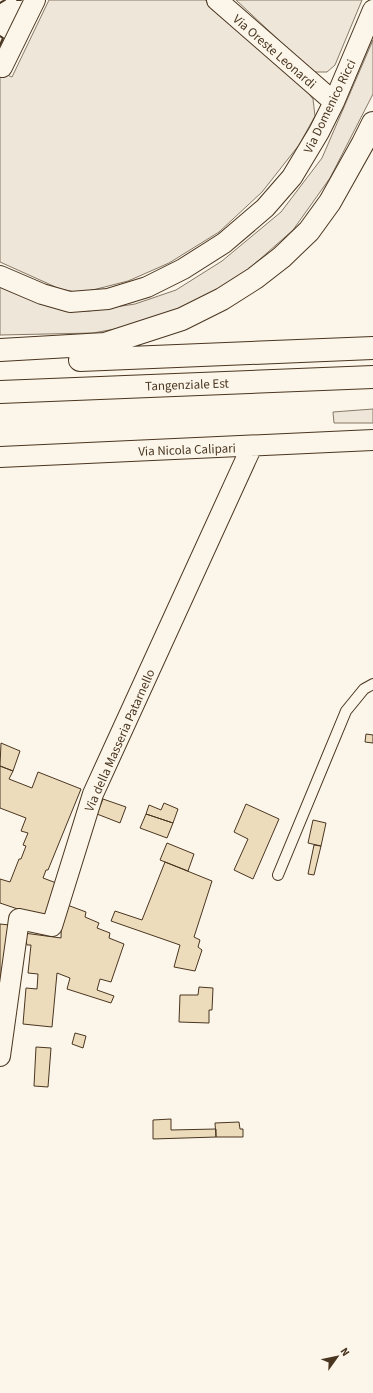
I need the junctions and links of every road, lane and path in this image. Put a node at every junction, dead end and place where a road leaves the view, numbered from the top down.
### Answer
1 (34, 0) edge
2 (217, 0) edge
3 (373, 10) edge
4 (2, 67) dead end
5 (334, 102) junction
6 (373, 123) edge
7 (0, 276) edge
8 (373, 348) edge
9 (0, 350) edge
10 (0, 363) edge
11 (373, 377) edge
12 (0, 392) edge
13 (373, 440) edge
14 (252, 446) junction
15 (0, 457) edge
16 (373, 684) edge
17 (278, 875) dead end
18 (0, 1056) edge

1 - 4 street
2 - 5 street, Via Oreste Leonardi
3 - 5 street, Via Domenico Ricci
5 - 7 street, Via Domenico Ricci
6 - 9 highway
8 - 10 highway
11 - 12 highway, Tangenziale Est
13 - 14 street, Via Nicola Calipari
14 - 15 street, Via Nicola Calipari
14 - 18 street, Via della Masseria Patarnello
16 - 17 lane

